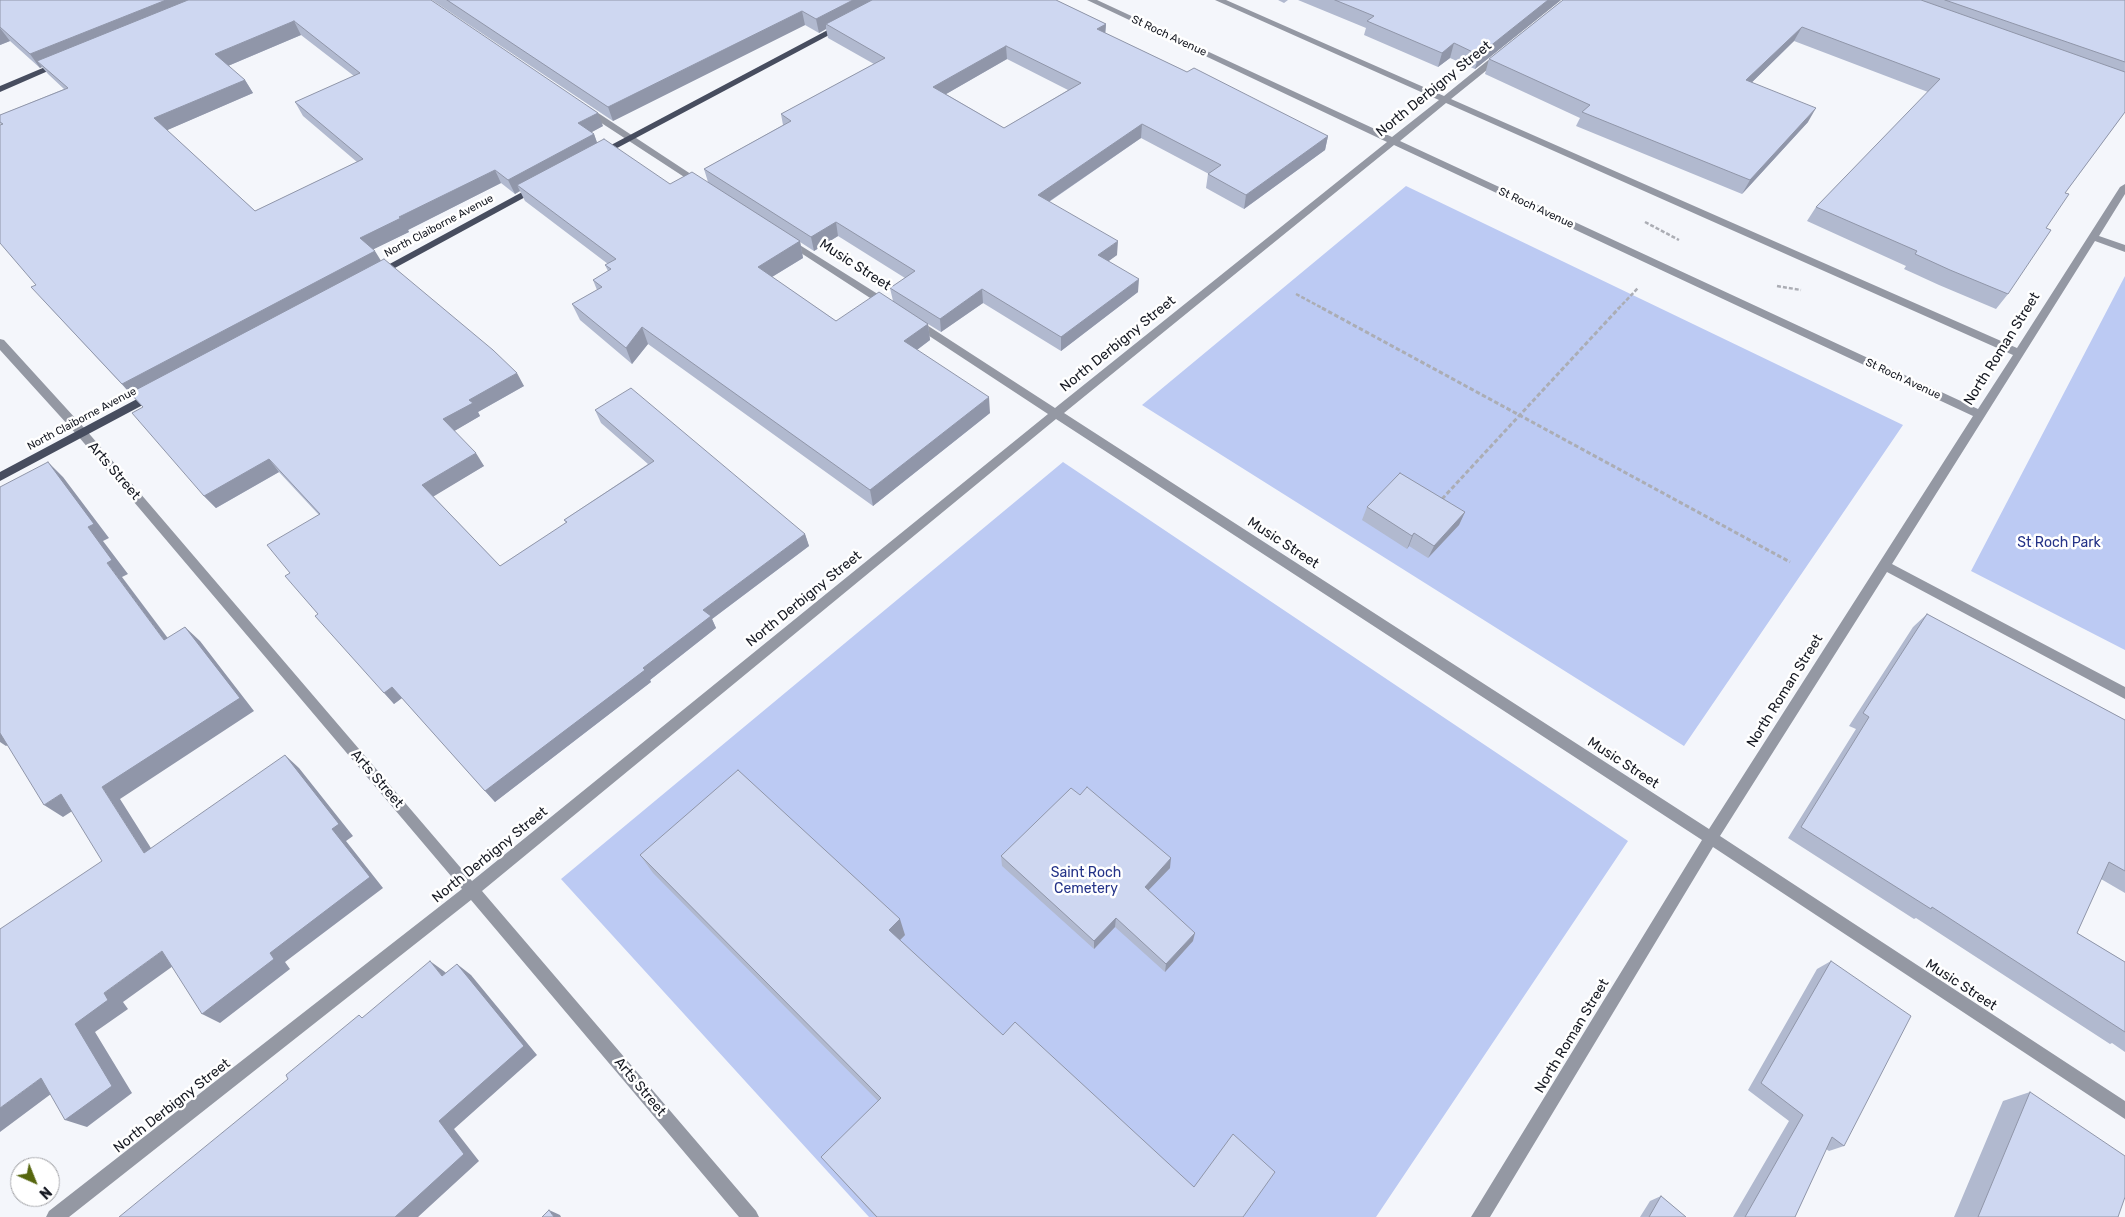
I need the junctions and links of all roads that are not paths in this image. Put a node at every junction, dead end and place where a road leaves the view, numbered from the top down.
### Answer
1 (1092, 0) edge
2 (1219, 0) edge
3 (847, 23) edge
4 (1506, 50) edge
5 (73, 59) edge
6 (0, 89) edge
7 (1444, 100) junction
8 (580, 105) edge
9 (629, 138) junction
10 (1393, 141) junction
11 (594, 156) edge
12 (550, 180) edge
13 (2125, 188) edge
14 (712, 192) edge
15 (780, 235) edge
16 (2093, 237) junction
17 (2125, 249) edge
18 (368, 278) edge
19 (0, 343) edge
20 (2019, 353) junction
21 (160, 391) edge
22 (1056, 413) junction
23 (1980, 415) junction
24 (82, 434) junction
25 (0, 477) edge
26 (1884, 565) junction
27 (2125, 693) edge
28 (1711, 838) junction
29 (472, 890) junction
30 (2125, 1111) edge
31 (55, 1217) edge
32 (750, 1217) edge
33 (1480, 1217) edge

1 - 10 street, St Roch Avenue
2 - 7 street
3 - 9 main road
4 - 7 street, North Derbigny Street
5 - 6 main road
7 - 10 street, North Derbigny Street
7 - 20 street
8 - 9 street
9 - 11 main road
9 - 14 street
10 - 22 street, North Derbigny Street
10 - 23 street, St Roch Avenue
12 - 18 main road, North Claiborne Avenue
13 - 16 street, North Roman Street
15 - 22 street, Music Street
16 - 17 street
16 - 20 street, North Roman Street
19 - 24 street, Arts Street
20 - 23 street, North Roman Street
21 - 24 main road, North Claiborne Avenue
22 - 28 street, Music Street
22 - 29 street, North Derbigny Street
23 - 26 street, North Roman Street
24 - 25 main road, North Claiborne Avenue
24 - 29 street, Arts Street
26 - 27 street
26 - 28 street, North Roman Street
28 - 30 street, Music Street
28 - 33 street, North Roman Street
29 - 31 street, North Derbigny Street
29 - 32 street, Arts Street

